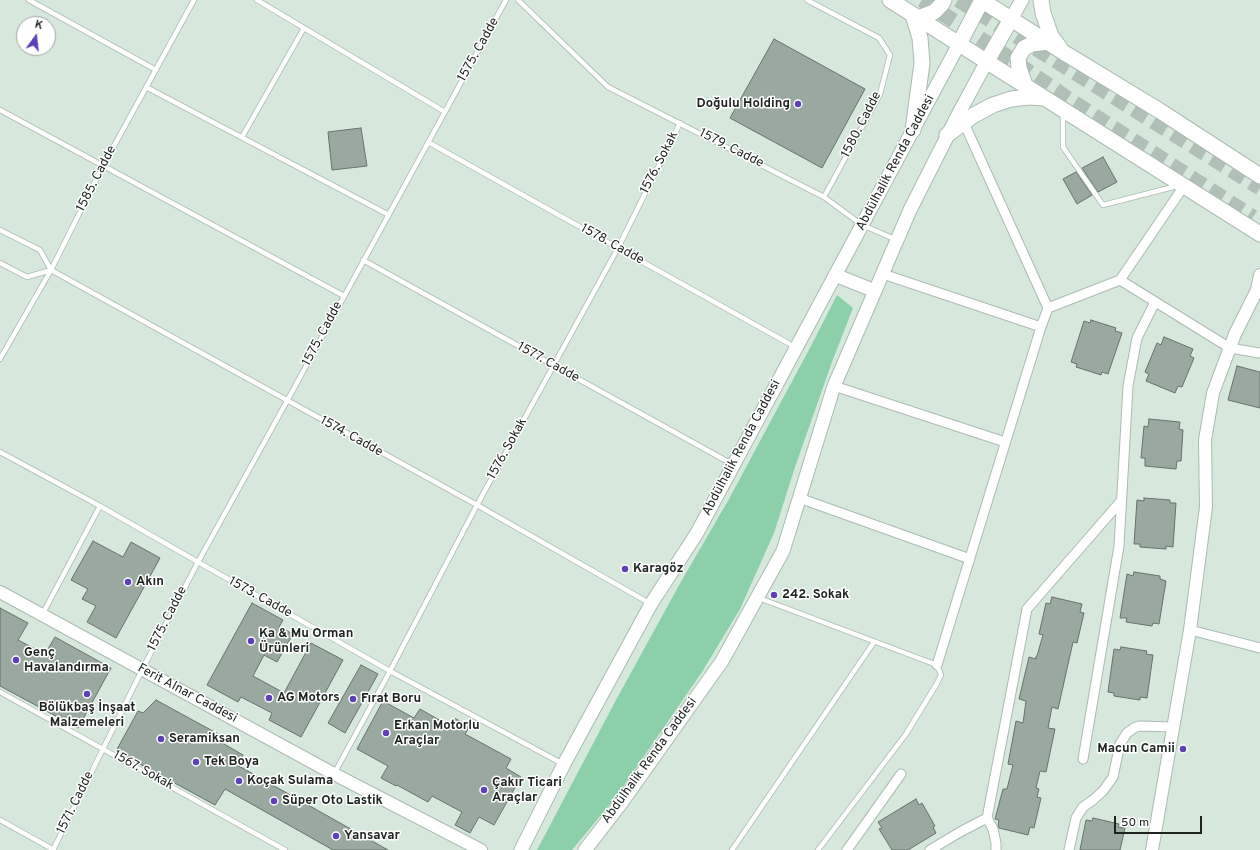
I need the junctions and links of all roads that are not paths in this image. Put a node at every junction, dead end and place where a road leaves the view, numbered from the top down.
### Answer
1 (29, 0) edge
2 (194, 0) edge
3 (257, 0) edge
4 (506, 0) edge
5 (518, 0) edge
6 (807, 0) edge
7 (890, 0) edge
8 (944, 0) edge
9 (982, 0) edge
10 (1022, 0) edge
11 (1041, 0) edge
12 (916, 16) junction
13 (1011, 19) junction
14 (304, 28) junction
15 (1048, 42) junction
16 (959, 44) junction
17 (1063, 52) junction
18 (987, 61) junction
19 (156, 70) junction
20 (1025, 85) junction
21 (146, 87) junction
22 (1046, 98) junction
23 (1063, 109) junction
24 (0, 110) edge
25 (445, 112) junction
26 (964, 123) junction
27 (680, 124) junction
28 (913, 130) junction
29 (947, 135) junction
30 (242, 137) junction
31 (428, 142) junction
32 (103, 166) junction
33 (1260, 176) edge
34 (1183, 185) junction
35 (824, 197) junction
36 (388, 215) junction
37 (862, 225) junction
38 (0, 230) edge
39 (1260, 234) edge
40 (897, 240) junction
41 (618, 248) junction
42 (363, 260) junction
43 (0, 263) edge
44 (51, 270) junction
45 (883, 274) junction
46 (835, 275) junction
47 (1260, 275) edge
48 (1120, 280) junction
49 (1258, 288) edge
50 (875, 291) junction
51 (344, 296) junction
52 (1155, 302) junction
53 (1048, 308) junction
54 (1041, 326) junction
55 (796, 348) junction
56 (1230, 348) junction
57 (1260, 353) edge
58 (0, 359) edge
59 (553, 365) junction
60 (834, 386) junction
61 (287, 401) junction
62 (1005, 442) junction
63 (0, 452) edge
64 (733, 465) junction
65 (799, 498) junction
66 (1121, 502) junction
67 (477, 505) junction
68 (100, 506) junction
69 (970, 559) junction
70 (198, 562) junction
71 (0, 592) edge
72 (757, 597) junction
73 (651, 604) junction
74 (42, 615) junction
75 (1190, 630) junction
76 (874, 642) junction
77 (1260, 648) edge
78 (937, 665) junction
79 (142, 670) junction
80 (390, 671) junction
81 (0, 692) edge
82 (1173, 727) junction
83 (103, 749) junction
84 (1083, 758) dead end
85 (564, 764) junction
86 (334, 774) junction
87 (902, 774) dead end
88 (987, 818) junction
89 (0, 820) edge
90 (54, 850) edge
91 (285, 850) edge
92 (482, 850) edge
93 (521, 850) edge
94 (585, 850) edge
95 (732, 850) edge
96 (818, 850) edge
97 (847, 850) edge
98 (930, 850) edge
99 (996, 850) edge
100 (1069, 850) edge
101 (1152, 850) edge

1 - 19 lane
2 - 19 lane, 1585. Cadde
3 - 14 lane
4 - 25 lane, 1575. Cadde
5 - 27 lane, 1579. Cadde
6 - 35 lane, 1580. Cadde
7 - 12 main road
8 - 12 main road
9 - 13 main road
9 - 16 main road
10 - 13 main road
11 - 17 main road
12 - 16 main road
12 - 28 main road
13 - 15 main road
13 - 18 main road
14 - 25 lane
14 - 30 lane
15 - 17 main road
15 - 20 main road
16 - 18 main road
16 - 28 main road, Abdülhalik Renda Caddesi
17 - 33 main road
18 - 20 main road
18 - 29 main road, Abdülhalik Renda Caddesi
19 - 21 lane, 1585. Cadde
20 - 22 main road
21 - 30 lane
21 - 32 lane, 1585. Cadde
22 - 23 main road
22 - 26 main road
23 - 34 main road
23 - 34 lane
24 - 32 lane
25 - 31 lane, 1575. Cadde
26 - 29 main road
26 - 53 street
27 - 35 lane, 1579. Cadde
27 - 41 lane, 1576. Sokak
28 - 37 main road, Abdülhalik Renda Caddesi
29 - 40 main road, Abdülhalik Renda Caddesi
30 - 36 lane
31 - 36 lane, 1575. Cadde
31 - 41 lane, 1578. Cadde
32 - 44 lane, 1585. Cadde
32 - 51 lane
34 - 39 main road
34 - 48 street
35 - 37 lane, 1579. Cadde
36 - 42 lane, 1575. Cadde
37 - 40 lane, 1579. Cadde
37 - 46 main road, Abdülhalik Renda Caddesi
38 - 44 lane
40 - 45 main road, Abdülhalik Renda Caddesi
41 - 55 lane, 1578. Cadde
41 - 59 lane, 1576. Sokak
42 - 51 lane, 1575. Cadde
42 - 59 lane, 1577. Cadde
43 - 44 lane
44 - 58 lane, 1585. Cadde
44 - 61 lane, 1574. Cadde
45 - 50 main road, Abdülhalik Renda Caddesi
45 - 54 street
46 - 50 main road
46 - 55 main road, Abdülhalik Renda Caddesi
47 - 49 street
48 - 52 street
48 - 53 street
49 - 56 street
50 - 60 main road, Abdülhalik Renda Caddesi
51 - 61 lane, 1575. Cadde
52 - 56 street
52 - 66 street
53 - 54 street
54 - 62 street
55 - 64 main road, Abdülhalik Renda Caddesi
56 - 57 street
56 - 75 street
59 - 64 lane, 1577. Cadde
59 - 67 lane, 1576. Sokak
60 - 62 street
60 - 65 main road, Abdülhalik Renda Caddesi
61 - 67 lane, 1574. Cadde
61 - 70 lane, 1575. Cadde
62 - 69 street
63 - 68 lane, 1573. Cadde
64 - 73 main road, Abdülhalik Renda Caddesi
65 - 69 street
65 - 72 main road, Abdülhalik Renda Caddesi
66 - 84 street
66 - 88 street
67 - 73 lane, 1574. Cadde
67 - 80 lane, 1576. Sokak
68 - 70 lane, 1573. Cadde
68 - 74 lane
69 - 78 street
70 - 79 lane, 1575. Cadde
70 - 80 lane, 1573. Cadde
71 - 74 street, Ferit Alnar Caddesi
72 - 76 lane
72 - 94 main road, Abdülhalik Renda Caddesi
73 - 85 main road, Abdülhalik Renda Caddesi
74 - 79 street, Ferit Alnar Caddesi
75 - 77 street
75 - 82 street
76 - 78 lane
76 - 95 lane
78 - 96 lane
79 - 83 lane, 1571. Cadde
79 - 86 street, Ferit Alnar Caddesi
80 - 85 lane, 1573. Cadde
80 - 86 lane, 1576. Sokak
81 - 83 lane, 1567. Sokak
82 - 100 street
82 - 101 street
83 - 90 lane, 1571. Cadde
83 - 91 lane, 1567. Sokak
85 - 93 main road, Abdülhalik Renda Caddesi
86 - 92 street, Ferit Alnar Caddesi
87 - 97 street
88 - 98 street
88 - 99 street
89 - 90 lane

